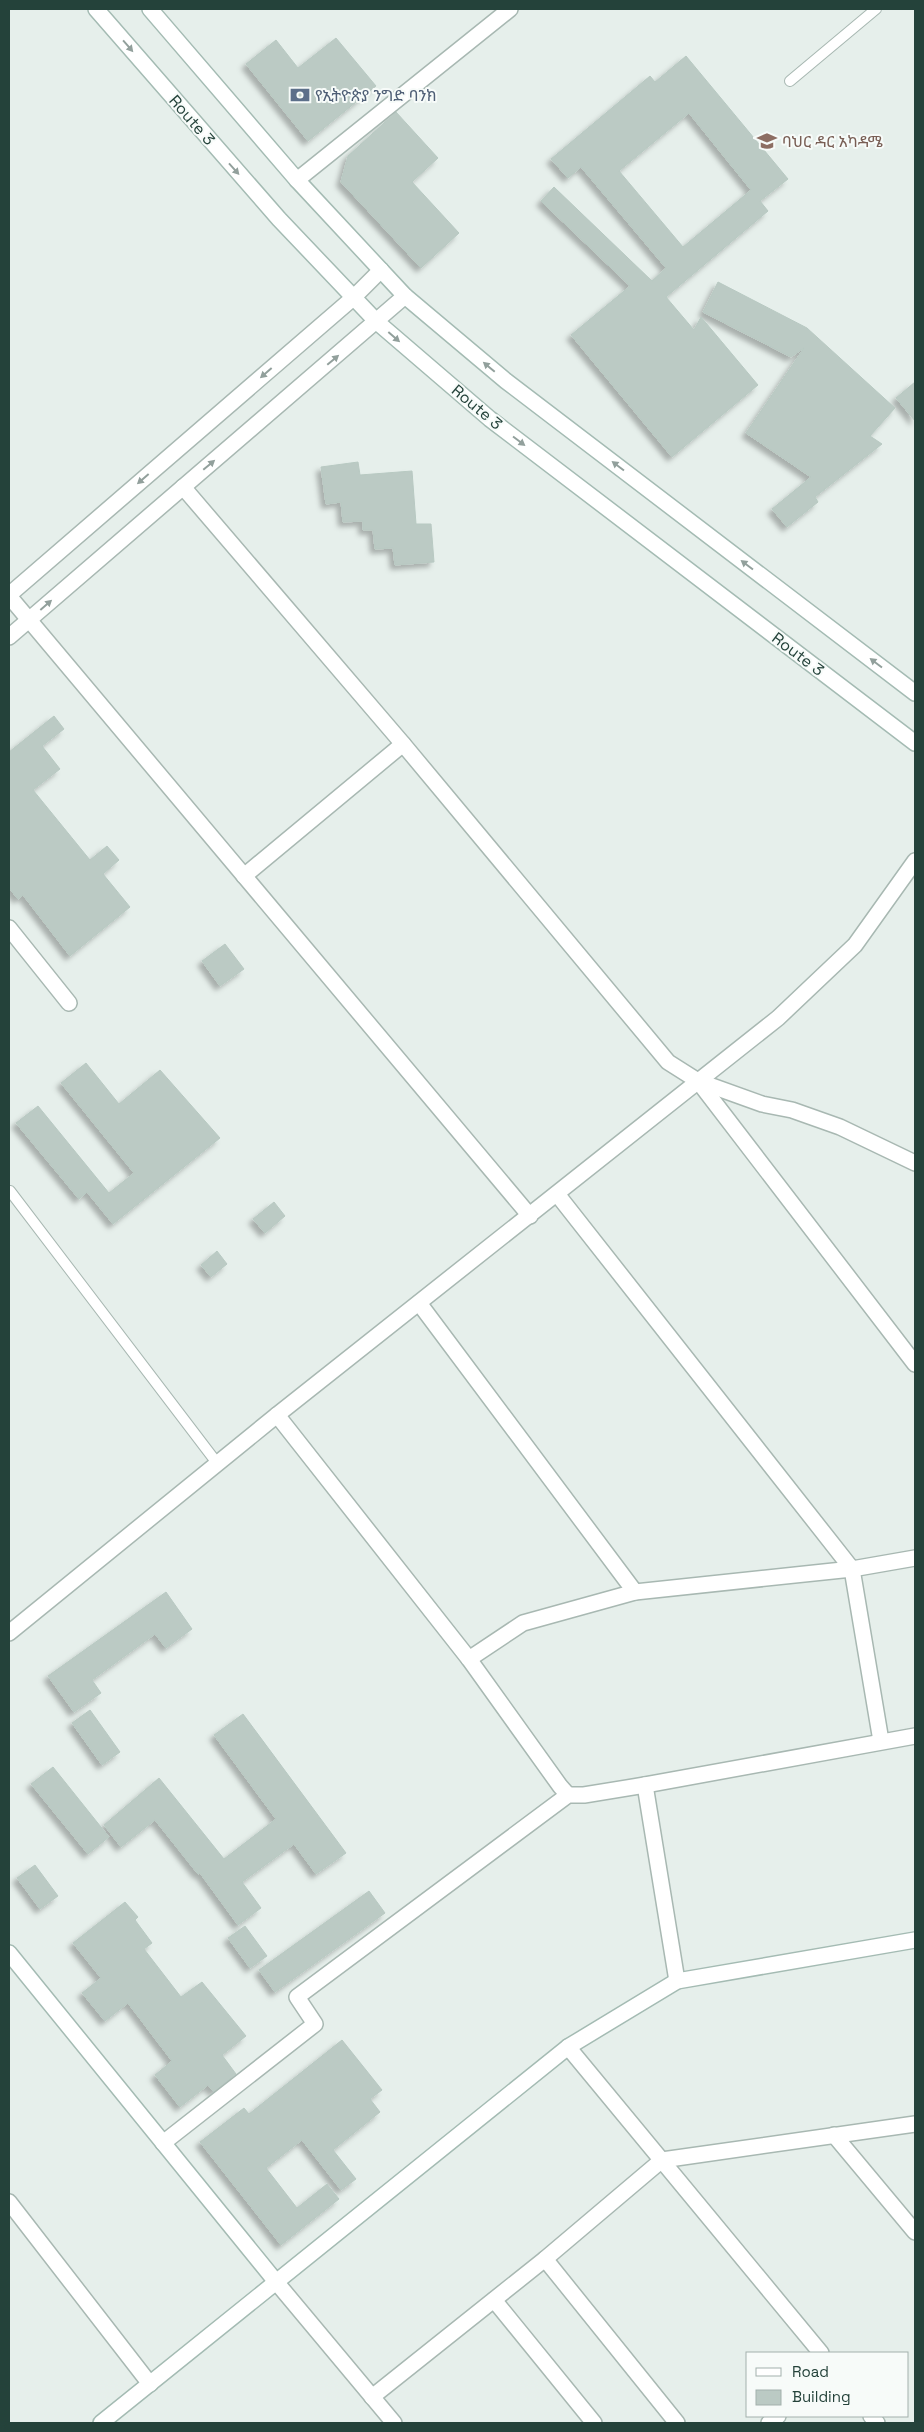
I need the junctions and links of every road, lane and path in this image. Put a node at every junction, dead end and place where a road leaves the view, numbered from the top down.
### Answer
1 (96, 9) edge
2 (150, 9) edge
3 (510, 9) edge
4 (876, 9) edge
5 (790, 81) dead end
6 (297, 180) junction
7 (380, 270) junction
8 (405, 296) junction
9 (353, 298) junction
10 (377, 322) junction
11 (183, 487) junction
12 (9, 596) edge
13 (29, 619) junction
14 (9, 637) edge
15 (915, 693) edge
16 (915, 743) edge
17 (404, 744) junction
18 (915, 861) edge
19 (244, 876) junction
20 (9, 928) edge
21 (69, 1002) dead end
22 (698, 1081) junction
23 (915, 1163) edge
24 (10, 1191) dead end
25 (557, 1194) junction
26 (530, 1216) junction
27 (419, 1303) junction
28 (915, 1364) edge
29 (277, 1414) junction
30 (218, 1463) junction
31 (915, 1558) edge
32 (852, 1569) junction
33 (635, 1592) junction
34 (9, 1633) edge
35 (469, 1659) junction
36 (915, 1736) edge
37 (882, 1741) junction
38 (645, 1785) junction
39 (568, 1795) junction
40 (915, 1940) edge
41 (10, 1958) edge
42 (678, 1981) junction
43 (568, 2047) junction
44 (915, 2124) edge
45 (834, 2134) junction
46 (164, 2143) junction
47 (662, 2160) junction
48 (9, 2202) edge
49 (915, 2232) edge
50 (545, 2259) junction
51 (277, 2283) junction
52 (494, 2300) junction
53 (820, 2352) edge
54 (150, 2384) junction
55 (372, 2397) junction
56 (116, 2418) edge
57 (101, 2423) edge
58 (394, 2423) edge
59 (594, 2423) edge
60 (677, 2423) edge

1 -> 9 street, Route 3
2 - 6 street
3 - 6 street
4 - 5 lane
6 - 7 street
7 - 8 street
7 - 9 street
8 - 10 street
15 -> 8 street
9 - 10 street, Route 3
9 -> 12 street
11 -> 10 street
10 -> 16 street, Route 3
13 -> 11 street
11 - 17 street
12 - 13 street
13 - 14 street
13 - 19 street
17 - 19 street
17 - 22 street
18 - 22 street
19 - 26 street
20 - 21 street
22 - 23 street
22 - 25 street
22 - 28 street
24 - 30 lane
25 - 26 street
25 - 32 street
26 - 27 street
27 - 29 street
27 - 33 street
29 - 30 street
29 - 35 street
30 - 34 street
31 - 32 street
32 - 33 street
32 - 37 street
33 - 35 street
35 - 39 street
36 - 37 street
37 - 38 street
38 - 39 street
38 - 42 street
39 - 46 street
40 - 42 street
41 - 46 street
42 - 43 street
43 - 47 street
43 - 51 street
44 - 45 street
45 - 47 street
45 - 49 street
46 - 51 street
47 - 50 street
47 - 53 street
48 - 54 street
50 - 52 street
50 - 60 street
51 - 54 street
51 - 55 street
52 - 55 street
52 - 59 street
54 - 56 street
55 - 58 street
56 - 57 street

